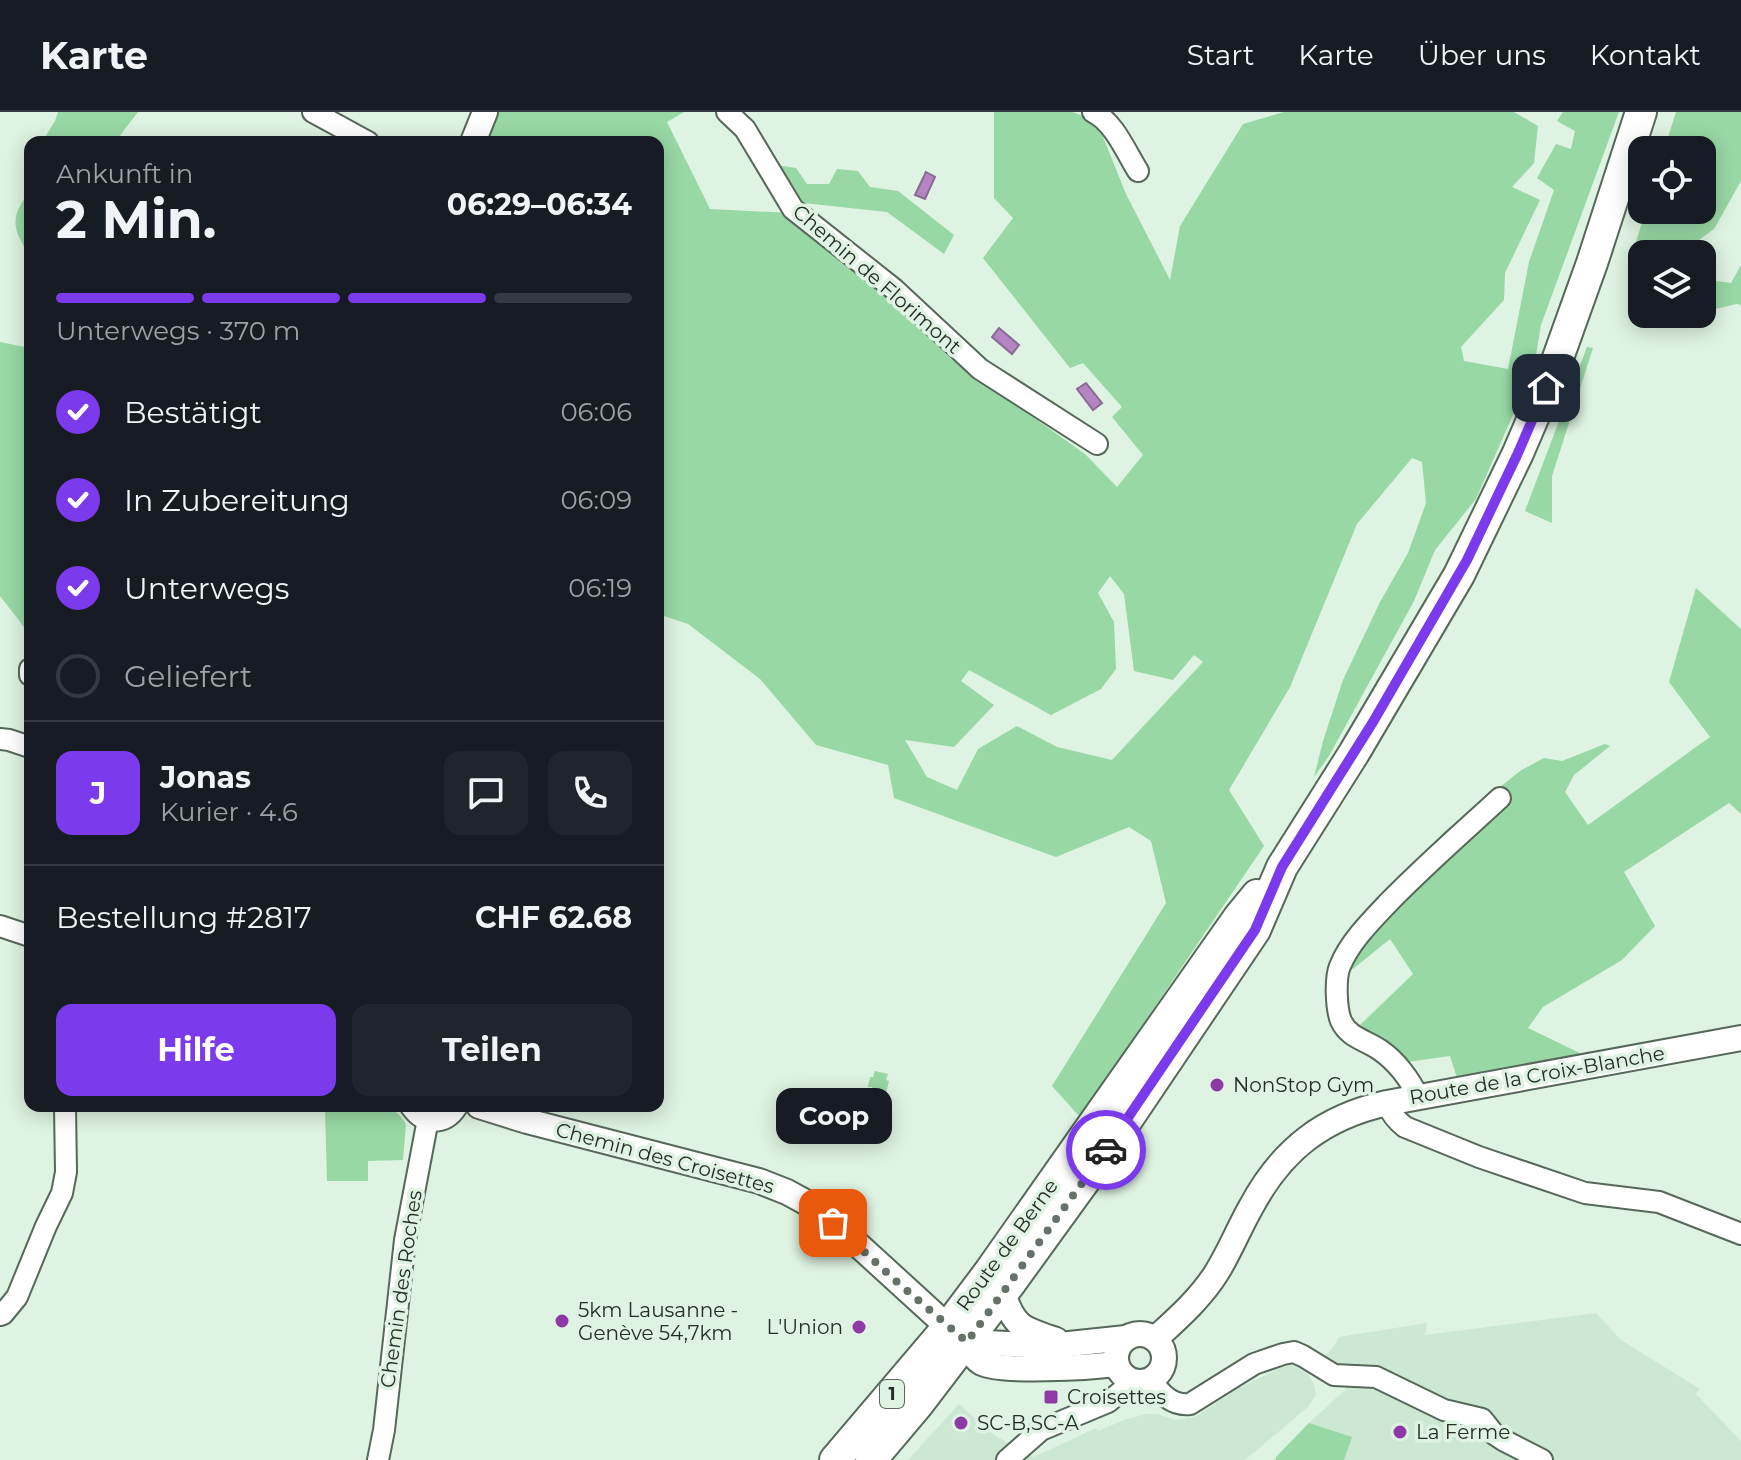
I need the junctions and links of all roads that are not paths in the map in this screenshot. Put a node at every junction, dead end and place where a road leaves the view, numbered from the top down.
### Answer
1 (313, 112) edge
2 (485, 112) edge
3 (727, 112) edge
4 (1093, 112) edge
5 (1641, 112) edge
6 (357, 136) edge
7 (475, 136) edge
8 (1138, 171) dead end
9 (1097, 444) dead end
10 (0, 739) edge
11 (24, 745) edge
12 (1500, 798) dead end
13 (1282, 867) junction
14 (0, 926) edge
15 (24, 934) edge
16 (1741, 1038) edge
17 (1418, 1097) junction
18 (1387, 1103) junction
19 (65, 1112) edge
20 (421, 1112) edge
21 (451, 1112) edge
22 (498, 1112) edge
23 (1741, 1234) edge
24 (1003, 1293) junction
25 (0, 1315) edge
26 (958, 1335) junction
27 (1126, 1338) junction
28 (1155, 1339) junction
29 (1069, 1345) junction
30 (1134, 1375) junction
31 (378, 1460) edge
32 (835, 1460) edge
33 (871, 1460) edge
34 (1007, 1460) edge
35 (1542, 1460) edge

1 - 6 street
2 - 7 street
3 - 9 street, Chemin de Florimont
4 - 8 street
5 - 13 main road, Route de Berne / 1
10 - 11 street
12 - 17 street
13 - 24 main road, Route de Berne / 1
13 - 26 main road, Route de Berne / 1
14 - 15 street
16 - 17 street, Route de la Croix-Blanche
17 - 18 street, Route de la Croix-Blanche
18 - 23 street
18 - 28 street, Route de la Croix-Blanche
19 - 25 street
20 - 21 street
20 - 31 street, Chemin des Roches
22 - 26 street, Chemin des Croisettes
24 - 26 main road, Route de Berne / 1
24 - 29 street
26 - 29 street
26 - 30 street
26 - 32 main road, Route de Berne / 1
26 - 33 main road, Route de Berne / 1
27 - 28 street
27 - 29 street
27 - 30 street
28 - 30 street
30 - 34 street
30 - 35 street

